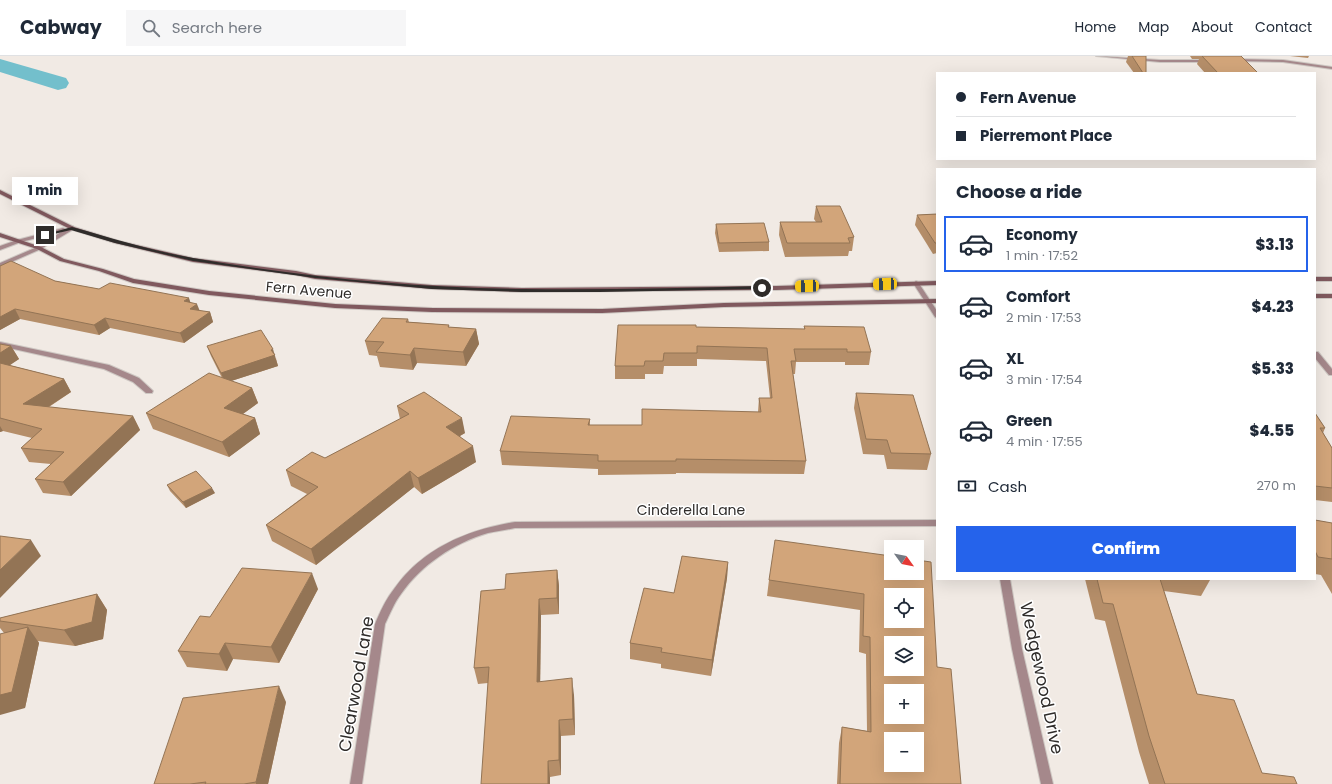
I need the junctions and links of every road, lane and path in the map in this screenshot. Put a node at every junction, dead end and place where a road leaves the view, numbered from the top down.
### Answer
1 (1098, 56) edge
2 (1230, 60) edge
3 (1210, 61) edge
4 (1332, 68) edge
5 (0, 192) edge
6 (72, 228) junction
7 (0, 235) edge
8 (19, 241) junction
9 (0, 248) edge
10 (39, 248) junction
11 (0, 265) edge
12 (1316, 279) edge
13 (1332, 279) edge
14 (916, 283) junction
15 (936, 283) edge
16 (1316, 296) edge
17 (1332, 296) edge
18 (928, 301) junction
19 (936, 301) edge
20 (936, 314) edge
21 (0, 344) edge
22 (1316, 355) edge
23 (1332, 373) edge
24 (149, 391) dead end
25 (936, 523) edge
26 (449, 546) joint
27 (1005, 580) edge
28 (356, 784) edge
29 (1047, 784) edge

1 - 3 street
2 - 4 street
5 - 6 street, Fern Avenue
6 - 8 street
6 - 10 street
6 - 14 street, Fern Avenue
7 - 8 street, Fern Avenue
8 - 9 street
8 - 10 street, Fern Avenue
10 - 11 street
10 - 18 street, Fern Avenue
12 - 13 street
14 - 15 street, Fern Avenue
14 - 18 street
16 - 17 street
18 - 19 street, Fern Avenue
18 - 20 street
21 - 24 street
22 - 23 street
25 - 26 street, Cinderella Lane
26 - 28 street, Clearwood Lane
27 - 29 street, Wedgewood Drive

